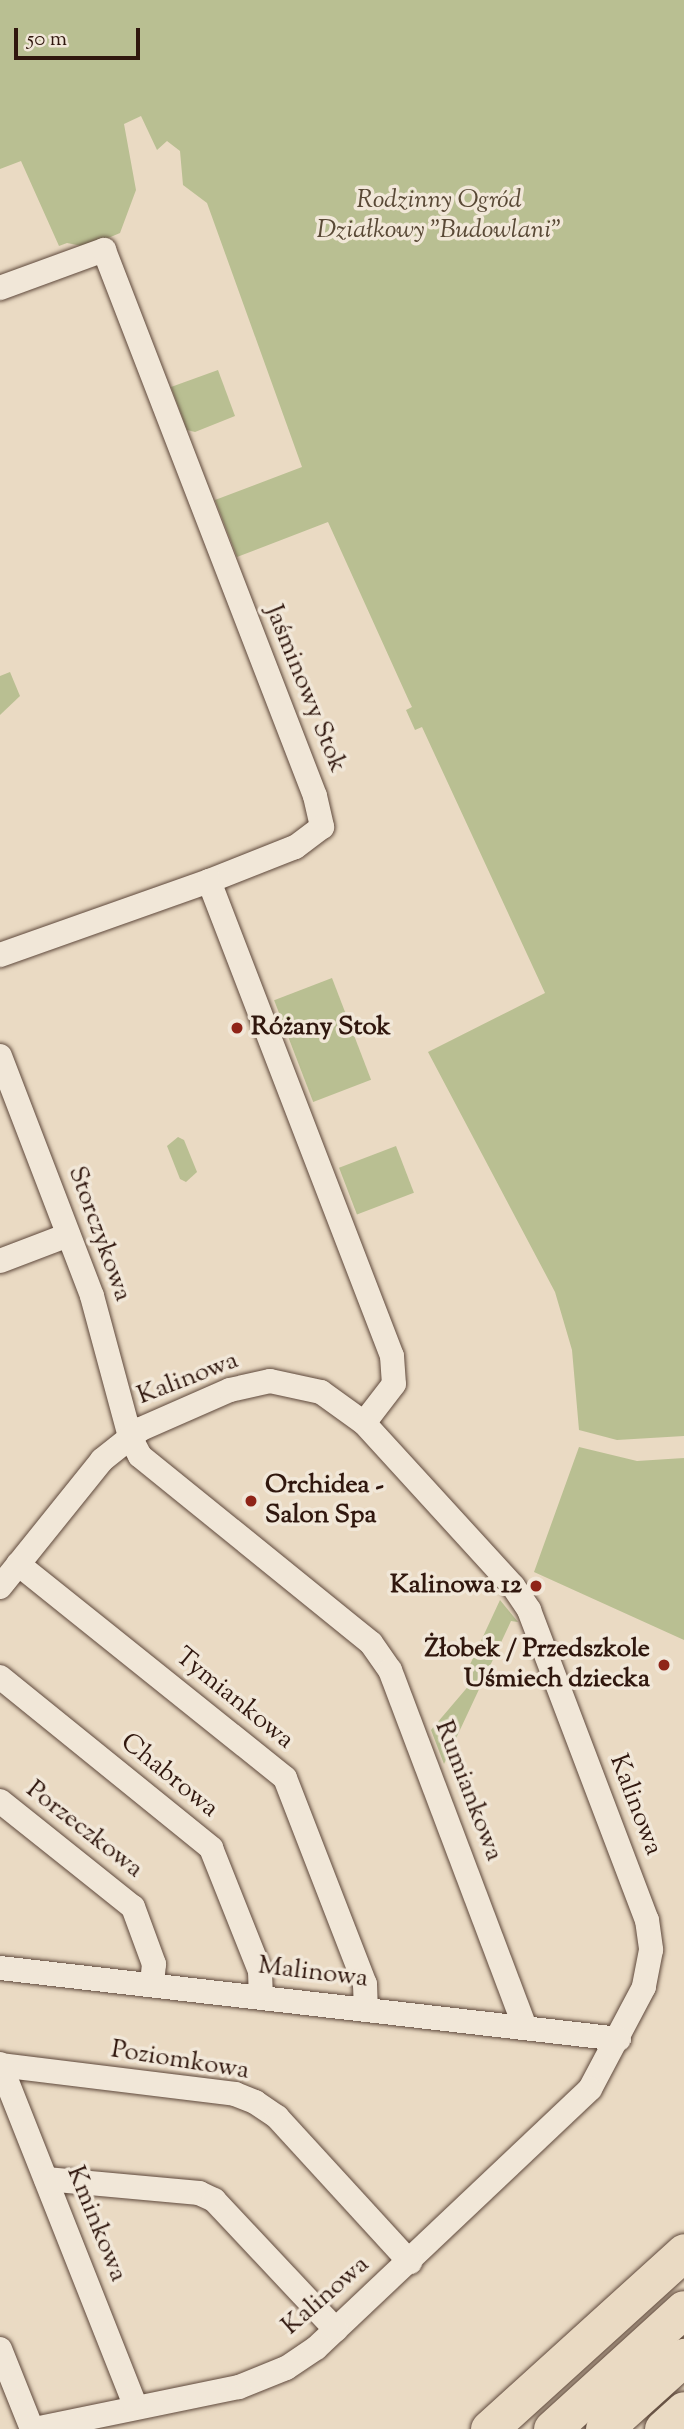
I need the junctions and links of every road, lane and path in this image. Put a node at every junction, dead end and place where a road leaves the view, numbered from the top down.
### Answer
1 (0, 288) edge
2 (209, 881) junction
3 (0, 955) edge
4 (0, 1056) edge
5 (8, 1099) edge
6 (68, 1236) junction
7 (0, 1261) edge
8 (364, 1423) junction
9 (130, 1437) junction
10 (18, 1564) junction
11 (0, 1587) edge
12 (0, 1677) edge
13 (0, 1801) edge
14 (0, 1968) edge
15 (152, 1984) junction
16 (261, 1997) junction
17 (366, 2010) junction
18 (525, 2027) junction
19 (619, 2039) junction
20 (0, 2065) edge
21 (46, 2179) junction
22 (684, 2252) edge
23 (410, 2262) junction
24 (684, 2309) edge
25 (337, 2330) junction
26 (0, 2349) edge
27 (684, 2357) edge
28 (136, 2407) junction
29 (684, 2410) edge
30 (33, 2429) edge
31 (489, 2429) edge
32 (552, 2429) edge
33 (604, 2429) edge
34 (663, 2429) edge

1 - 2 street, Jaśminowy Stok
2 - 3 street, Jaśminowy Stok
2 - 8 street
4 - 5 street, Storczykowa
5 - 6 street, Storczykowa
6 - 7 street
6 - 9 street, Storczykowa
8 - 9 street, Kalinowa
8 - 19 street, Kalinowa
9 - 10 street, Kalinowa
9 - 18 street, Rumiankowa
10 - 11 street, Kalinowa
10 - 17 street, Tymiankowa
12 - 16 street, Chabrowa
13 - 15 street, Porzeczkowa
14 - 15 street, Malinowa
15 - 16 street, Malinowa
16 - 17 street, Malinowa
17 - 18 street, Malinowa
18 - 19 street, Malinowa
19 - 23 street, Kalinowa
20 - 21 street, Kminkowa
20 - 23 street, Poziomkowa
21 - 25 street
21 - 28 street, Kminkowa
22 - 31 highway
23 - 25 street, Kalinowa
24 - 32 highway
25 - 28 street, Kalinowa
26 - 30 street
27 - 33 highway
28 - 30 street, Kalinowa
29 - 34 highway

